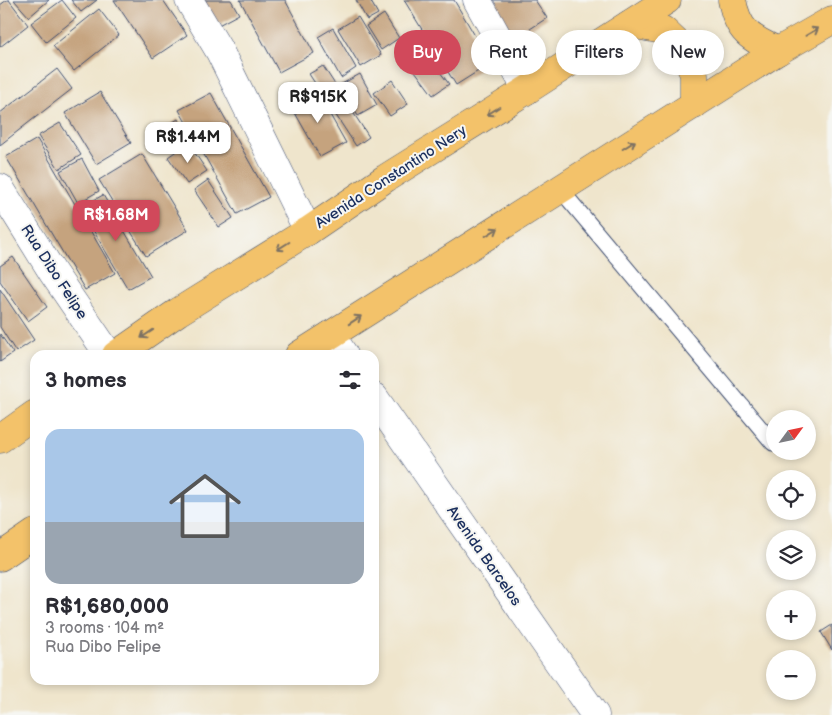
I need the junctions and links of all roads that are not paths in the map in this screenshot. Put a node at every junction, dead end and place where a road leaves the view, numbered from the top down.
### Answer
1 (188, 0) edge
2 (477, 0) edge
3 (667, 0) edge
4 (732, 0) edge
5 (832, 20) edge
6 (630, 24) junction
7 (778, 51) junction
8 (527, 90) junction
9 (694, 104) junction
10 (0, 188) edge
11 (560, 189) junction
12 (308, 231) junction
13 (338, 345) edge
14 (106, 350) edge
15 (123, 350) edge
16 (318, 350) edge
17 (379, 404) edge
18 (30, 418) edge
19 (766, 435) edge
20 (0, 439) edge
21 (30, 536) edge
22 (0, 557) edge
23 (595, 715) edge

1 - 12 street
2 - 8 street
3 - 6 highway, Avenida Constantino Nery
4 - 7 highway
7 -> 5 highway
6 - 8 highway, Avenida Constantino Nery
6 - 9 highway
7 - 9 highway
8 -> 12 highway, Avenida Constantino Nery
11 -> 9 highway
10 - 14 street, Rua Dibo Felipe
13 -> 11 highway
11 - 19 lane
12 -> 15 highway, Avenida Constantino Nery
13 - 16 highway
17 - 23 street, Avenida Barcelos
18 - 20 highway
21 - 22 highway

